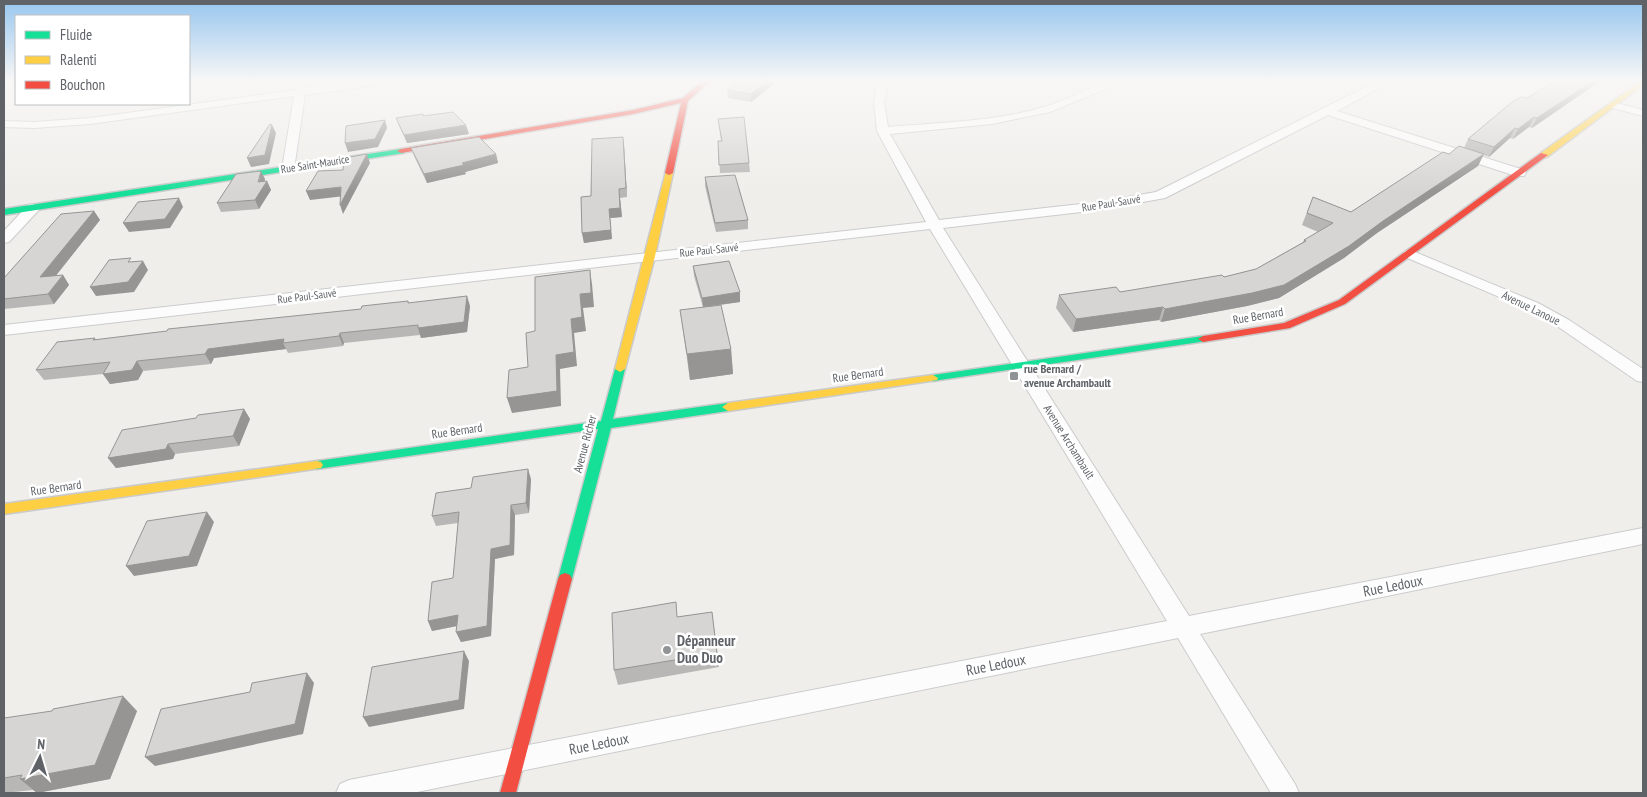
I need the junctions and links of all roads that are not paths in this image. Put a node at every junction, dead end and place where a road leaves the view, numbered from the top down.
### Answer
1 (119, 117) edge
2 (297, 117) edge
3 (604, 117) edge
4 (681, 117) edge
5 (882, 117) edge
6 (1010, 117) edge
7 (1319, 117) edge
8 (1346, 117) edge
9 (1596, 117) edge
10 (4, 124) edge
11 (884, 131) junction
12 (288, 169) junction
13 (1520, 173) junction
14 (33, 208) junction
15 (4, 212) edge
16 (934, 224) junction
17 (4, 239) edge
18 (1410, 254) junction
19 (650, 256) junction
20 (4, 330) edge
21 (1022, 366) junction
22 (1643, 377) edge
23 (605, 424) junction
24 (4, 509) edge
25 (1643, 536) edge
26 (1184, 627) junction
27 (516, 760) junction
28 (349, 793) edge
29 (508, 793) edge
30 (1286, 793) edge

1 - 10 street
2 - 12 street
3 - 12 street, Rue Saint-Maurice
4 - 19 street, Avenue Richer
5 - 11 street, Avenue Archambault
6 - 11 street
7 - 16 street, Rue Paul-Sauvé
8 - 13 street
9 - 13 street, Rue Bernard
11 - 16 street, Avenue Archambault
12 - 14 street, Rue Saint-Maurice
13 - 18 street, Rue Bernard
14 - 15 street, Rue Saint-Maurice
14 - 17 street
16 - 19 street, Rue Paul-Sauvé
16 - 21 street, Avenue Archambault
18 - 21 street, Rue Bernard
18 - 22 street, Avenue Lanoue
19 - 20 street, Rue Paul-Sauvé
19 - 23 street, Avenue Richer
21 - 23 street, Rue Bernard
21 - 26 street, Avenue Archambault
23 - 24 street, Rue Bernard
23 - 27 street, Avenue Richer
25 - 26 street, Rue Ledoux
26 - 27 street, Rue Ledoux
26 - 30 street, Avenue Archambault
27 - 28 street, Rue Ledoux
27 - 29 street, Avenue Richer

